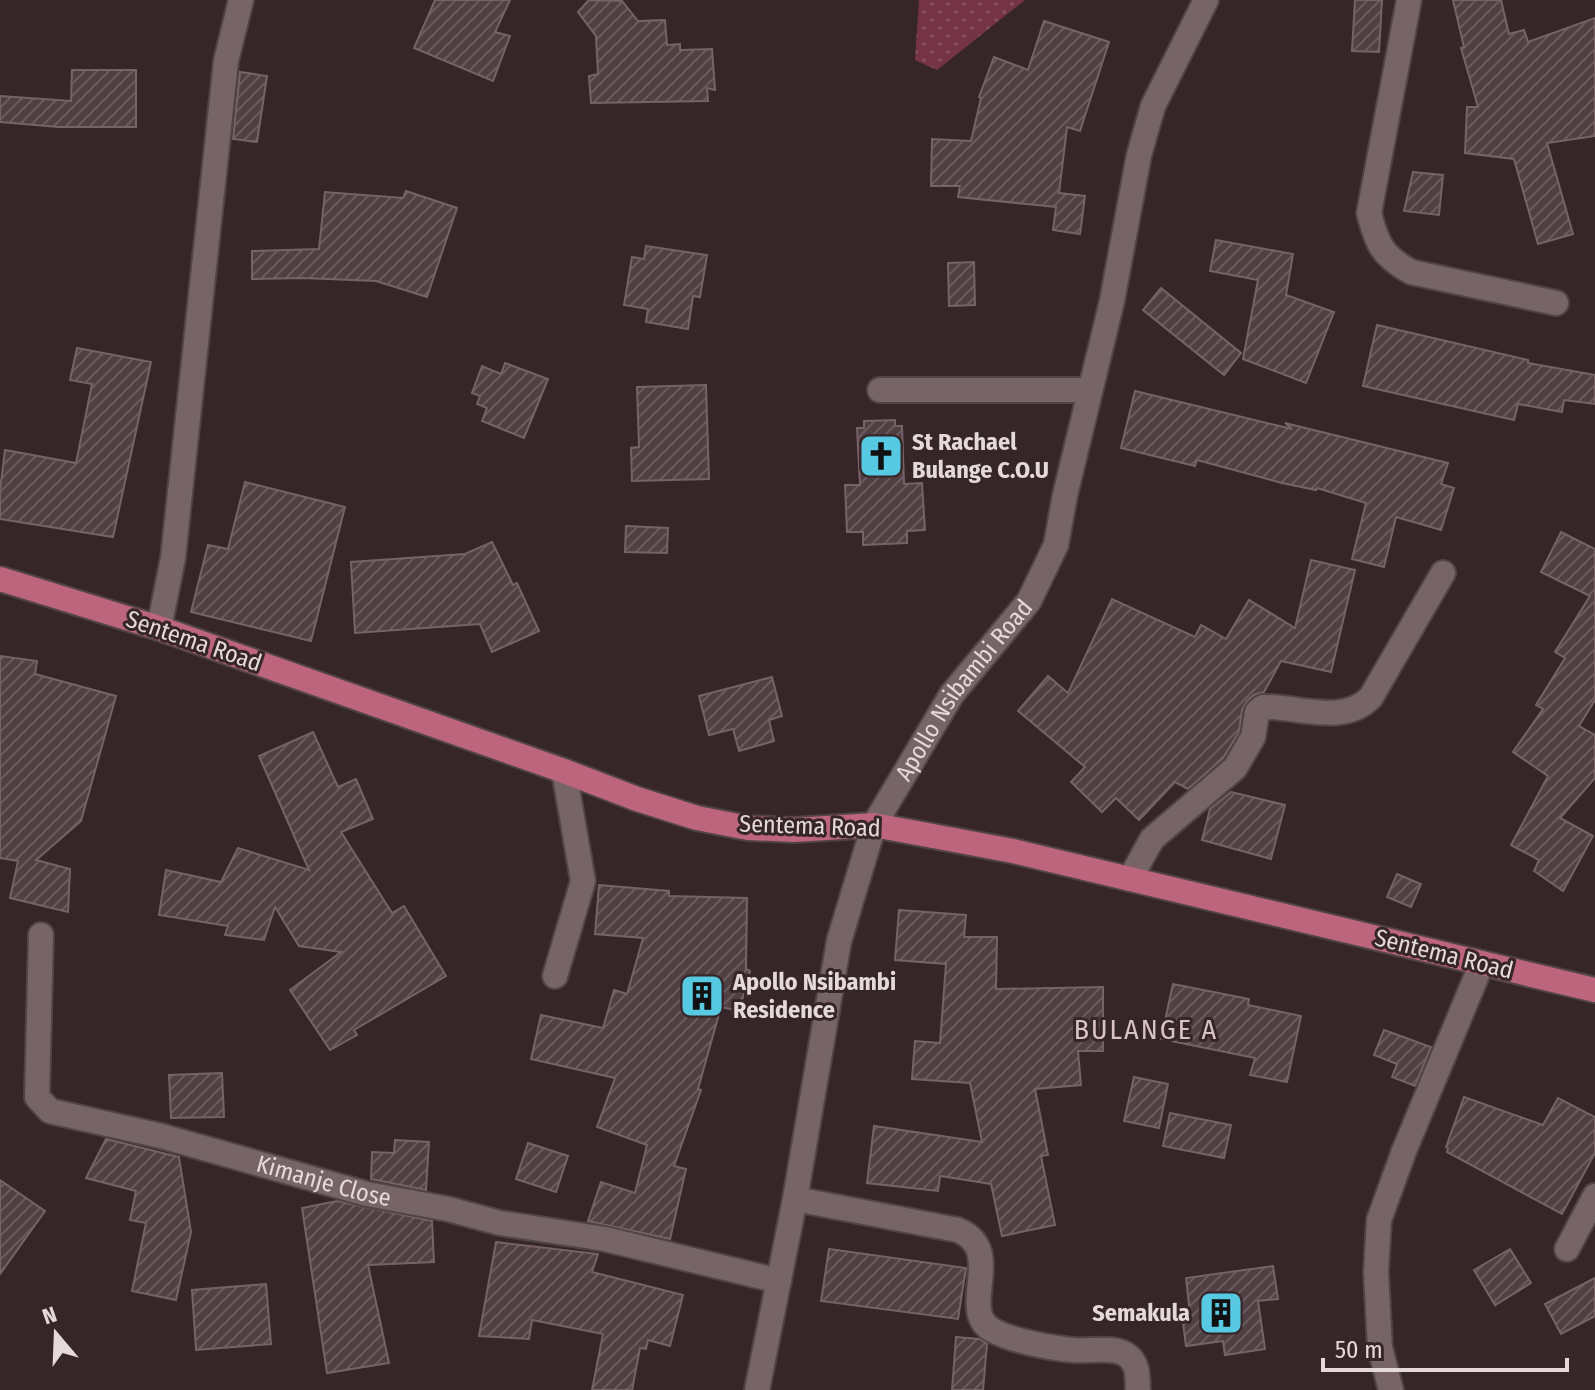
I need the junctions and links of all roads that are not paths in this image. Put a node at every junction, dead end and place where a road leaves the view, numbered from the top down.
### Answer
1 (241, 0) edge
2 (1206, 0) edge
3 (1409, 0) edge
4 (1556, 303) dead end
5 (880, 390) dead end
6 (1090, 390) junction
7 (1443, 573) dead end
8 (0, 579) edge
9 (159, 628) junction
10 (564, 771) junction
11 (874, 825) junction
12 (1130, 879) junction
13 (41, 935) dead end
14 (1482, 963) junction
15 (555, 976) dead end
16 (1595, 989) edge
17 (1595, 1196) edge
18 (795, 1199) junction
19 (1567, 1249) dead end
20 (779, 1281) junction
21 (757, 1390) edge
22 (1138, 1390) edge
23 (1391, 1390) edge

1 - 9 street
2 - 6 street, Apollo Nsibambi Road
3 - 4 street
5 - 6 street
6 - 11 street, Apollo Nsibambi Road
7 - 12 street
8 - 9 main road, Sentema Road
9 - 10 main road, Sentema Road
10 - 11 main road, Sentema Road
10 - 15 street
11 - 12 main road, Sentema Road
11 - 18 street, Apollo Nsibambi Road
12 - 14 main road, Sentema Road
13 - 20 street, Kimanje Close
14 - 16 main road, Sentema Road
14 - 23 street
17 - 19 street
18 - 20 street, Apollo Nsibambi Road
18 - 22 street
20 - 21 street, Apollo Nsibambi Road

